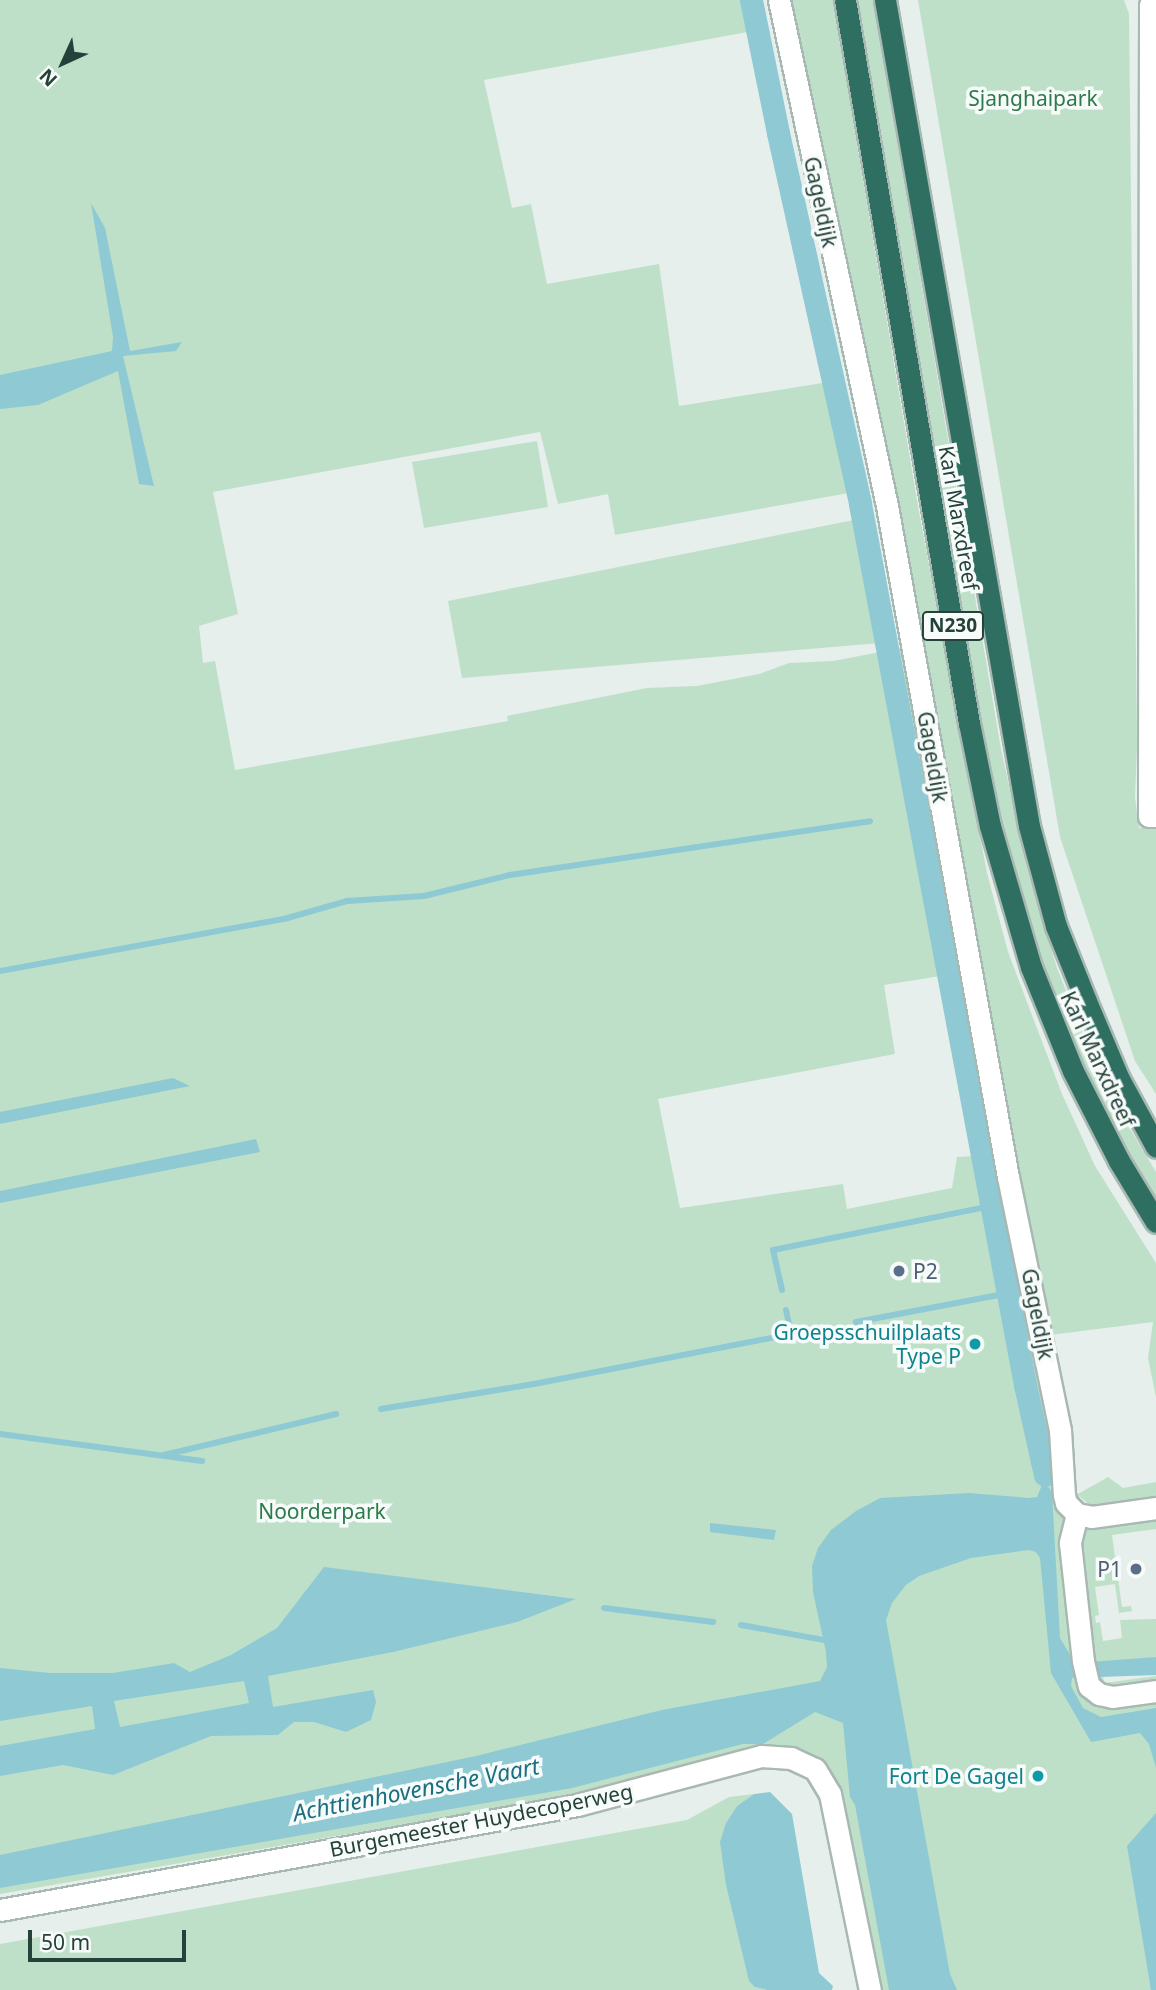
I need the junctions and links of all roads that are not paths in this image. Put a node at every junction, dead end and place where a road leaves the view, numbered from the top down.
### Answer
1 (779, 0) edge
2 (845, 0) edge
3 (886, 0) edge
4 (1153, 5) edge
5 (1153, 153) edge
6 (1153, 473) edge
7 (1153, 816) edge
8 (1156, 1147) edge
9 (1156, 1222) edge
10 (1156, 1508) edge
11 (1077, 1514) junction
12 (1156, 1691) edge
13 (0, 1910) edge
14 (870, 1990) edge

1 - 11 street, Gageldijk
2 - 9 highway, Karl Marxdreef / N230
3 - 8 highway, Karl Marxdreef / N230
4 - 5 street
5 - 6 street
6 - 7 street
10 - 11 street
11 - 12 street
13 - 14 street, Burgemeester Huydecoperweg

